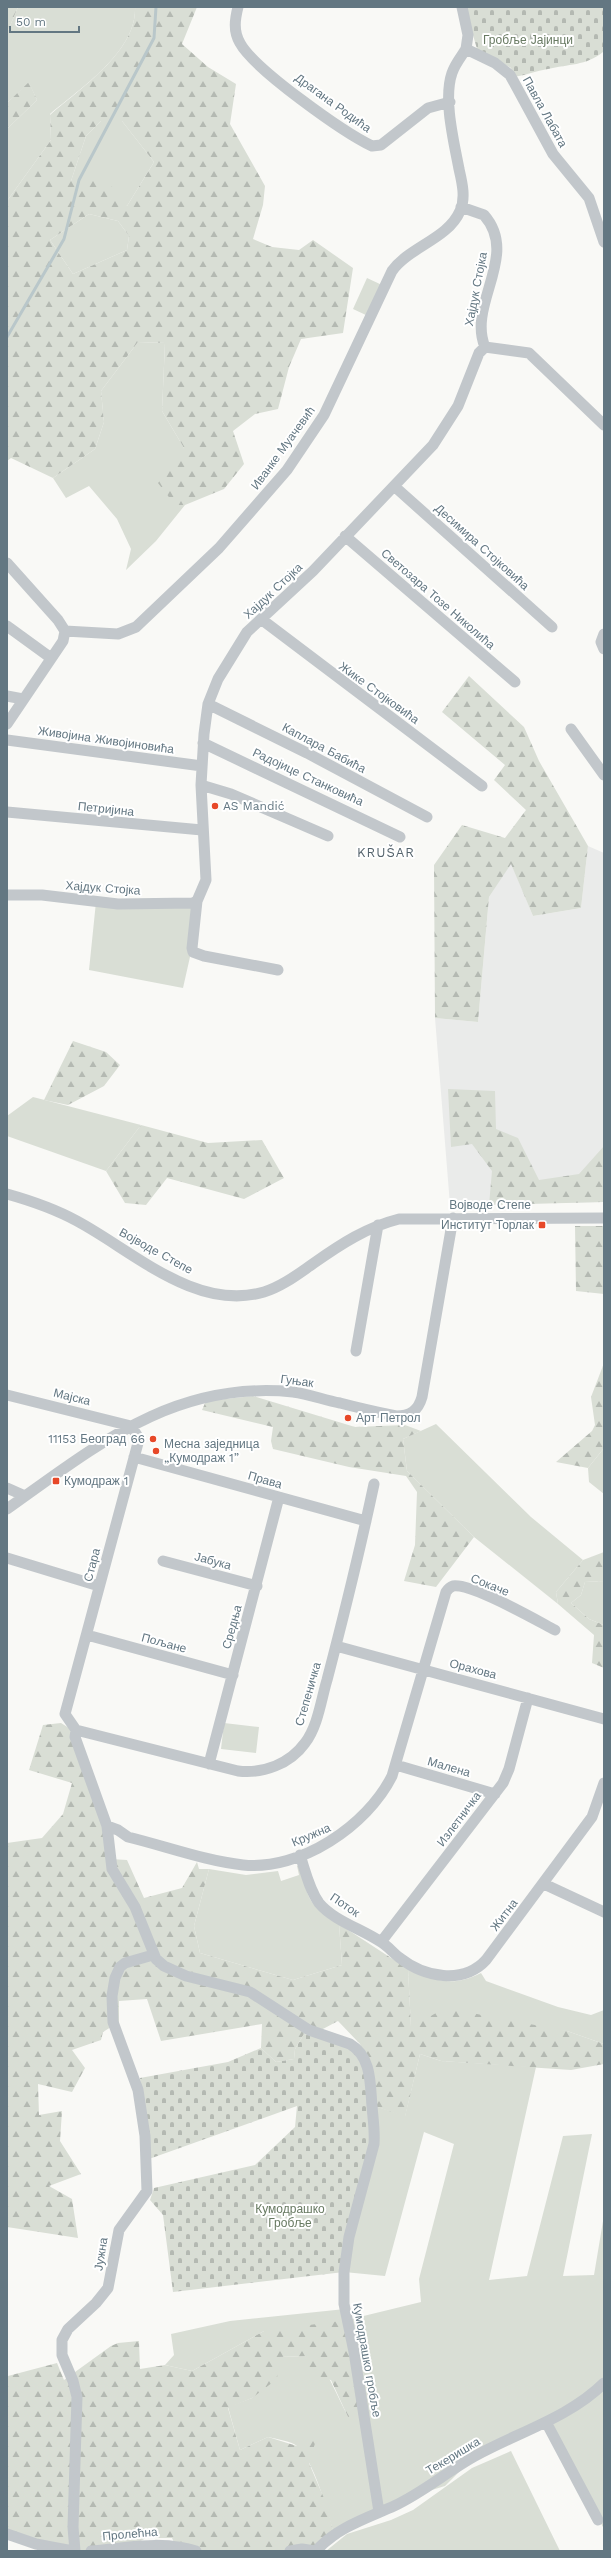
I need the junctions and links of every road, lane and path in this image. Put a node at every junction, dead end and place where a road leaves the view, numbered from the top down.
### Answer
1 (238, 7) edge
2 (462, 7) edge
3 (466, 49) junction
4 (450, 102) junction
5 (461, 207) junction
6 (604, 242) edge
7 (485, 347) junction
8 (604, 425) edge
9 (394, 486) junction
10 (345, 536) junction
11 (7, 563) edge
12 (261, 619) junction
13 (7, 626) edge
14 (552, 627) dead end
15 (65, 631) junction
16 (604, 634) edge
17 (604, 649) edge
18 (51, 658) junction
19 (515, 682) dead end
20 (7, 696) edge
21 (23, 699) junction
22 (208, 704) junction
23 (7, 724) edge
24 (571, 729) dead end
25 (7, 740) edge
26 (203, 742) junction
27 (202, 766) junction
28 (604, 774) edge
29 (201, 785) junction
30 (482, 786) dead end
31 (7, 812) edge
32 (427, 817) dead end
33 (202, 830) junction
34 (328, 836) dead end
35 (400, 837) dead end
36 (7, 894) edge
37 (198, 901) junction
38 (278, 970) dead end
39 (7, 1194) edge
40 (454, 1218) junction
41 (604, 1218) edge
42 (378, 1225) junction
43 (356, 1350) dead end
44 (7, 1395) edge
45 (131, 1426) junction
46 (134, 1457) junction
47 (374, 1484) dead end
48 (7, 1488) edge
49 (25, 1496) junction
50 (279, 1497) junction
51 (7, 1509) edge
52 (366, 1521) junction
53 (7, 1558) edge
54 (163, 1561) dead end
55 (99, 1586) junction
56 (257, 1586) junction
57 (555, 1630) dead end
58 (87, 1635) junction
59 (336, 1646) junction
60 (424, 1669) junction
61 (233, 1675) junction
62 (528, 1698) junction
63 (604, 1719) edge
64 (76, 1730) junction
65 (209, 1764) junction
66 (396, 1765) junction
67 (604, 1783) edge
68 (495, 1794) junction
69 (600, 1811) edge
70 (107, 1826) junction
71 (300, 1854) junction
72 (544, 1884) junction
73 (604, 1912) edge
74 (381, 1942) junction
75 (153, 1955) junction
76 (604, 2383) edge
77 (546, 2422) junction
78 (379, 2512) junction
79 (598, 2520) dead end
80 (7, 2534) edge
81 (35, 2548) edge
82 (74, 2551) edge
83 (90, 2551) edge
84 (196, 2551) edge
85 (290, 2551) edge
86 (315, 2551) edge

1 - 4 street, Драгана Родића
2 - 3 street
3 - 4 street
3 - 6 street, Павла Лабата
4 - 5 street
5 - 7 street, Хајдук Стојка
5 - 15 street, Иванке Муачевић
7 - 8 street
7 - 9 street, Хајдук Стојка
9 - 10 street, Хајдук Стојка
9 - 14 street, Десимира Стојковића
10 - 12 street, Хајдук Стојка
10 - 19 street, Светозара Тозе Николића
11 - 15 street
12 - 22 street, Хајдук Стојка
12 - 30 street, Жике Стојковића
13 - 18 street
15 - 18 street
16 - 17 street
18 - 21 street
20 - 21 street
21 - 23 street
22 - 26 street, Хајдук Стојка
22 - 32 street, Каплара Бабића
24 - 28 street
25 - 27 street, Живојина Живојиновића
26 - 27 street, Хајдук Стојка
26 - 35 street, Радојице Станковића
27 - 29 street, Хајдук Стојка
29 - 33 street, Хајдук Стојка
29 - 34 street
31 - 33 street, Петријина
33 - 37 street, Хајдук Стојка
36 - 37 street, Хајдук Стојка
37 - 38 street, Хајдук Стојка
39 - 42 street, Војводе Степе
40 - 41 street, Војводе Степе
40 - 42 street, Војводе Степе
40 - 45 street, Гуњак
42 - 43 street
44 - 45 street, Мајска
45 - 46 street, Стара
45 - 49 street, Гуњак
46 - 50 street, Права
46 - 55 street, Стара
47 - 52 street, Степеничка
48 - 49 street
49 - 51 street, Гуњак
50 - 52 street, Права
50 - 56 street, Средња
52 - 59 street, Степеничка
53 - 55 street
54 - 56 street, Јабука
55 - 58 street, Стара
56 - 61 street, Средња
57 - 60 street, Сокаче
58 - 61 street, Пољане
58 - 64 street, Стара
59 - 60 street, Орахова
59 - 65 street, Степеничка
60 - 62 street, Орахова
60 - 66 street, Кружна
61 - 65 street, Средња
62 - 63 street, Орахова
62 - 68 street, Излетничка
64 - 65 street, Степеничка
64 - 70 street
66 - 68 street, Малена
66 - 71 street, Кружна
67 - 69 street, Житна
68 - 74 street, Излетничка
69 - 72 street, Житна
70 - 71 street, Кружна
70 - 75 street
71 - 74 street, Поток
72 - 73 street
72 - 74 street, Житна
75 - 78 street, Кумодрашко гробље
75 - 82 street, Јужна
76 - 77 street, Текеришка
77 - 78 street, Текеришка
77 - 79 street
78 - 86 street, Текеришка
80 - 81 street
81 - 82 street
83 - 84 street, Пролећна
85 - 86 street

